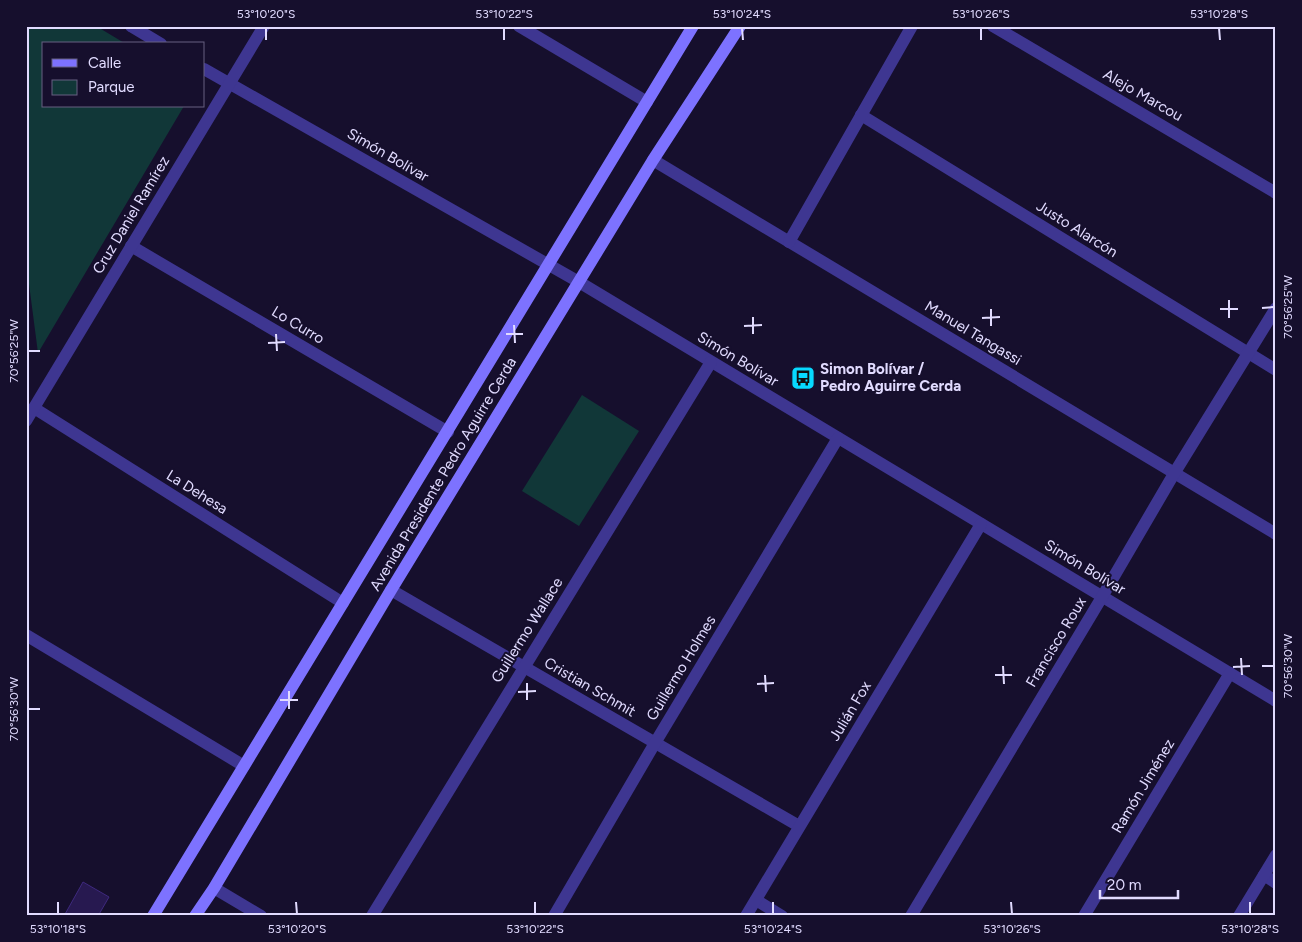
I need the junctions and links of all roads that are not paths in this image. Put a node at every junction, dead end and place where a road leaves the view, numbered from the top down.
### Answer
1 (131, 26) edge
2 (264, 26) edge
3 (520, 26) edge
4 (693, 26) edge
5 (740, 26) edge
6 (912, 26) edge
7 (993, 26) edge
8 (158, 42) edge
9 (205, 69) edge
10 (230, 84) junction
11 (647, 102) junction
12 (861, 115) junction
13 (653, 160) junction
14 (1276, 193) edge
15 (789, 242) junction
16 (132, 246) junction
17 (548, 264) junction
18 (579, 282) junction
19 (1276, 308) edge
20 (1248, 353) junction
21 (712, 362) junction
22 (1276, 370) edge
23 (34, 408) junction
24 (26, 421) edge
25 (448, 432) junction
26 (838, 438) junction
27 (1174, 472) junction
28 (982, 524) junction
29 (1276, 534) edge
30 (391, 590) junction
31 (1102, 597) junction
32 (343, 602) junction
33 (26, 635) edge
34 (524, 667) junction
35 (1230, 673) junction
36 (1276, 701) edge
37 (655, 743) junction
38 (244, 766) junction
39 (799, 826) junction
40 (1276, 855) edge
41 (1264, 875) junction
42 (1276, 883) edge
43 (214, 888) junction
44 (756, 900) junction
45 (153, 916) edge
46 (194, 916) edge
47 (261, 916) edge
48 (372, 916) edge
49 (554, 916) edge
50 (746, 916) edge
51 (782, 916) edge
52 (911, 916) edge
53 (1084, 916) edge
54 (1239, 916) edge

1 - 8 street
2 - 10 street, Cruz Daniel Ramírez
3 - 11 street
4 - 11 main road, Avenida Presidente Pedro Aguirre Cerda
5 - 13 main road, Avenida Presidente Pedro Aguirre Cerda
6 - 12 street
7 - 14 street, Alejo Marcou
9 - 10 street, Simón Bolívar
10 - 16 street, Cruz Daniel Ramírez
10 - 17 street, Simón Bolívar
11 - 17 main road, Avenida Presidente Pedro Aguirre Cerda
12 - 15 street
12 - 20 street, Justo Alarcón
13 - 15 street, Manuel Tangassi
13 - 18 main road, Avenida Presidente Pedro Aguirre Cerda
15 - 27 street, Manuel Tangassi
16 - 23 street, Cruz Daniel Ramírez
16 - 25 street, Lo Curro
17 - 18 street, Simón Bolívar
17 - 25 main road, Avenida Presidente Pedro Aguirre Cerda
18 - 21 street, Simón Bolívar
18 - 30 main road, Avenida Presidente Pedro Aguirre Cerda
19 - 20 street, Francisco Roux
20 - 22 street, Justo Alarcón
20 - 27 street, Francisco Roux
21 - 26 street, Simón Bolívar
21 - 34 street, Guillermo Wallace
23 - 24 street, Cruz Daniel Ramírez
23 - 32 street, La Dehesa
25 - 32 main road, Avenida Presidente Pedro Aguirre Cerda
26 - 28 street, Simón Bolívar
26 - 37 street, Guillermo Holmes
27 - 29 street, Manuel Tangassi
27 - 31 street, Francisco Roux
28 - 31 street, Simón Bolívar
28 - 39 street, Julián Fox
30 - 34 street, Cristian Schmit
30 - 43 main road, Avenida Presidente Pedro Aguirre Cerda
31 - 35 street, Simón Bolívar
31 - 52 street, Francisco Roux
32 - 38 main road, Avenida Presidente Pedro Aguirre Cerda
33 - 38 street
34 - 37 street, Cristian Schmit
34 - 48 street, Guillermo Wallace
35 - 36 street, Simón Bolívar
35 - 53 street, Ramón Jiménez
37 - 39 street, Cristian Schmit
37 - 49 street, Guillermo Holmes
38 - 45 main road, Avenida Presidente Pedro Aguirre Cerda
39 - 44 street, Julián Fox
40 - 41 street
41 - 42 street
41 - 54 street
43 - 46 main road, Avenida Presidente Pedro Aguirre Cerda
43 - 47 street
44 - 50 street, Julián Fox
44 - 51 street

